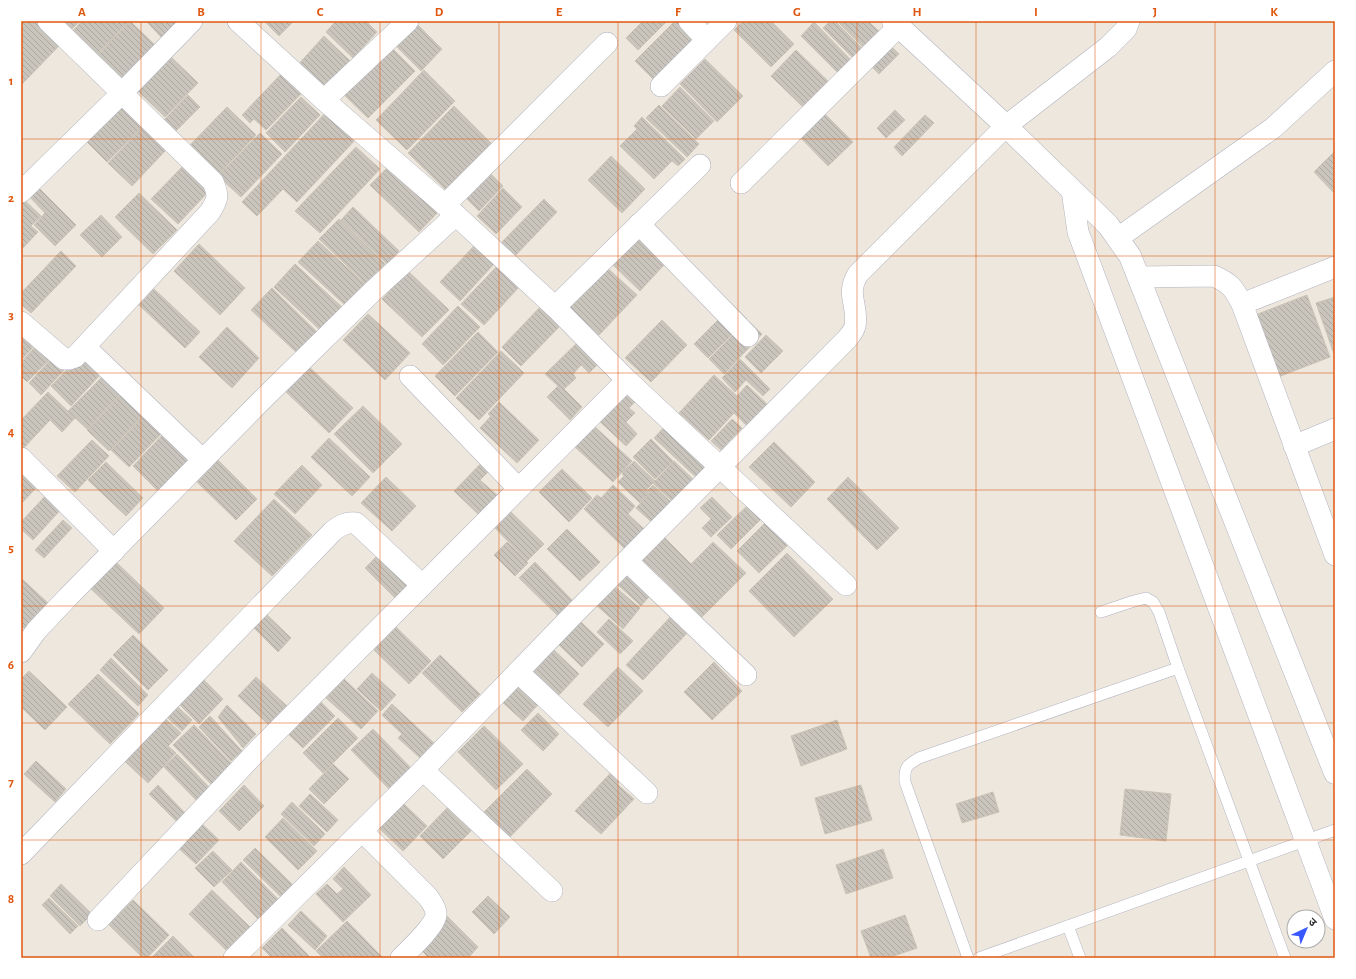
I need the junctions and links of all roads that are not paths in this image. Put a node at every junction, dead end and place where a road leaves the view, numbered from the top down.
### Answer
1 (48, 21) edge
2 (192, 21) edge
3 (238, 21) edge
4 (408, 21) edge
5 (688, 21) edge
6 (726, 21) edge
7 (1130, 21) edge
8 (895, 24) edge
9 (707, 40) junction
10 (607, 43) dead end
11 (1335, 71) edge
12 (661, 86) dead end
13 (122, 93) junction
14 (324, 100) junction
15 (1006, 126) junction
16 (700, 165) dead end
17 (741, 183) dead end
18 (1072, 190) junction
19 (21, 192) edge
20 (450, 210) junction
21 (639, 224) junction
22 (1118, 238) junction
23 (1335, 267) edge
24 (1138, 276) junction
25 (1242, 304) junction
26 (555, 307) junction
27 (21, 322) edge
28 (748, 336) dead end
29 (85, 347) junction
30 (410, 376) dead end
31 (627, 380) junction
32 (1335, 429) edge
33 (1294, 446) junction
34 (21, 458) edge
35 (203, 460) junction
36 (720, 467) junction
37 (518, 488) junction
38 (114, 551) junction
39 (1335, 555) edge
40 (627, 561) junction
41 (422, 585) junction
42 (846, 585) dead end
43 (1101, 612) dead end
44 (21, 652) edge
45 (1178, 668) junction
46 (518, 672) junction
47 (746, 675) dead end
48 (424, 770) junction
49 (1335, 773) edge
50 (647, 793) dead end
51 (1335, 830) edge
52 (362, 831) junction
53 (1305, 840) junction
54 (21, 854) edge
55 (1249, 860) junction
56 (552, 891) dead end
57 (1335, 919) edge
58 (98, 920) dead end
59 (1068, 926) junction
60 (234, 958) edge
61 (401, 958) edge
62 (968, 958) edge
63 (979, 958) edge
64 (1080, 958) edge
65 (1285, 958) edge

1 - 13 street
2 - 13 street
3 - 14 street
4 - 14 street
5 - 9 street
6 - 9 street
7 - 15 street
8 - 15 street
8 - 17 street
9 - 12 street
10 - 20 street
11 - 22 street
13 - 19 street
13 - 29 street
14 - 20 street
15 - 18 street
15 - 36 street
16 - 21 street
18 - 22 street
18 - 53 street
20 - 26 street
20 - 35 street
21 - 26 street
21 - 28 street
22 - 24 street
23 - 25 street
24 - 25 street
24 - 49 street
25 - 33 street
26 - 31 street
27 - 29 street
29 - 35 street
30 - 37 street
31 - 36 street
31 - 37 street
32 - 33 street
33 - 39 street
34 - 38 street
35 - 38 street
36 - 40 street
36 - 42 street
37 - 41 street
38 - 44 street
40 - 46 street
40 - 47 street
41 - 54 street
41 - 58 street
43 - 45 lane
45 - 55 lane
45 - 62 lane
46 - 48 street
46 - 50 street
48 - 52 street
48 - 56 street
51 - 53 lane
52 - 60 street
52 - 61 street
53 - 55 lane
53 - 57 street
55 - 59 lane
55 - 65 lane
59 - 63 lane
59 - 64 lane

